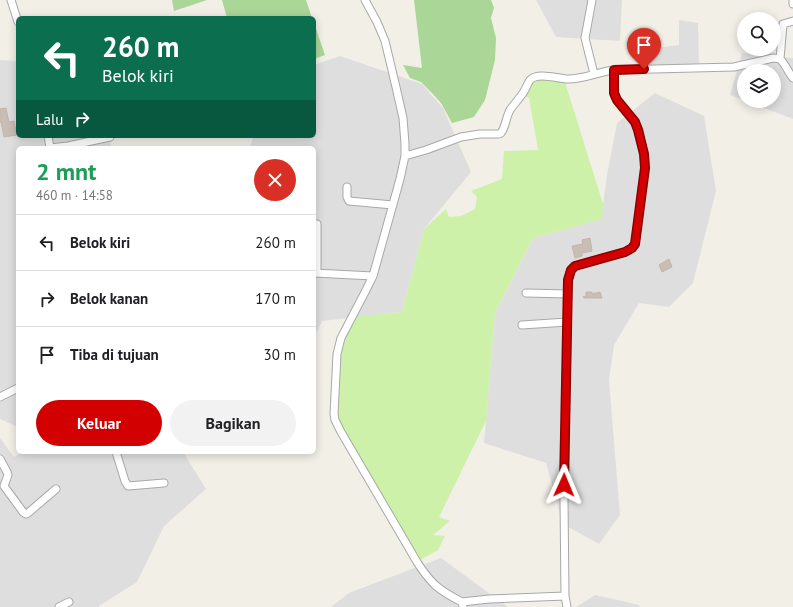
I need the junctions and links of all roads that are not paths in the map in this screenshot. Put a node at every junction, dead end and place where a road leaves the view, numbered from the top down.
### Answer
1 (11, 0) edge
2 (365, 0) edge
3 (592, 0) edge
4 (793, 0) edge
5 (793, 4) edge
6 (16, 16) edge
7 (793, 21) edge
8 (780, 59) junction
9 (614, 70) junction
10 (594, 74) junction
11 (793, 78) edge
12 (105, 138) edge
13 (68, 146) edge
14 (405, 156) junction
15 (347, 187) dead end
16 (393, 205) junction
17 (317, 224) dead end
18 (316, 248) edge
19 (316, 273) edge
20 (373, 276) junction
21 (526, 293) dead end
22 (568, 294) junction
23 (567, 322) junction
24 (522, 325) dead end
25 (16, 389) edge
26 (0, 397) edge
27 (117, 454) edge
28 (0, 459) edge
29 (164, 483) dead end
30 (56, 489) dead end
31 (565, 596) junction
32 (69, 602) dead end
33 (462, 605) edge
34 (59, 607) edge
35 (567, 607) edge

1 - 6 street
2 - 14 street
3 - 10 street
4 - 5 street
7 - 8 street
8 - 9 street
8 - 11 street
9 - 10 street
9 - 22 street
10 - 14 street
12 - 13 street
14 - 16 street
15 - 16 street
16 - 20 street
17 - 18 street
19 - 20 street
20 - 33 street
21 - 22 street
22 - 23 street
23 - 24 street
23 - 31 street
25 - 26 street
27 - 29 street
28 - 30 street
31 - 33 street
31 - 35 street
32 - 34 street

